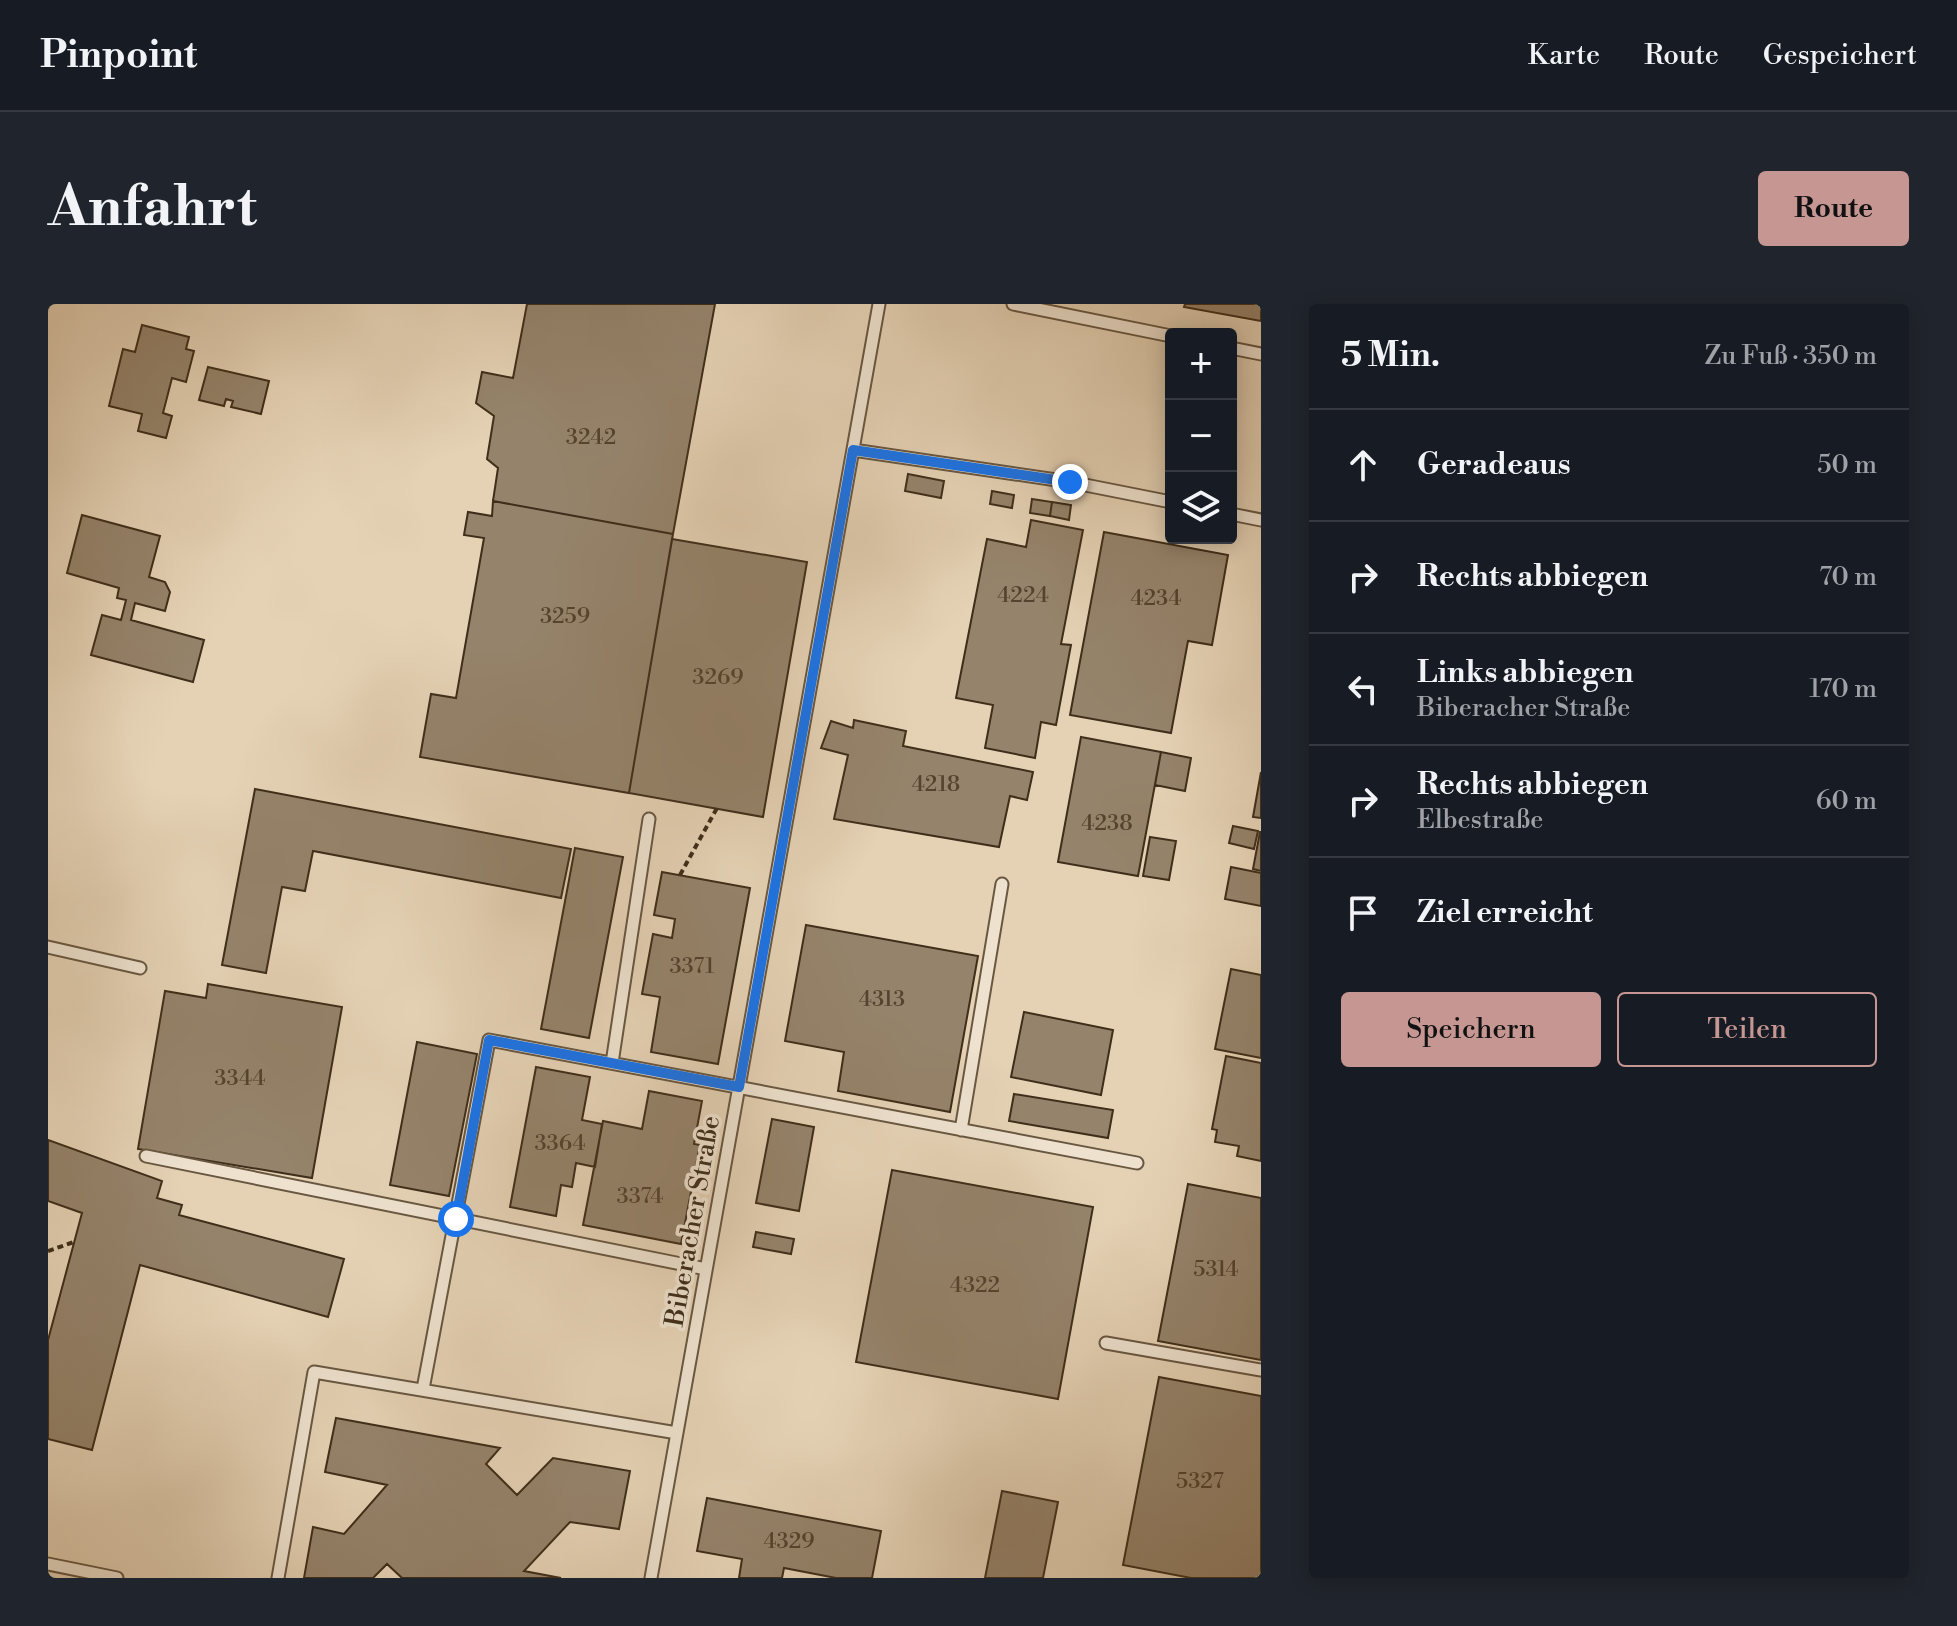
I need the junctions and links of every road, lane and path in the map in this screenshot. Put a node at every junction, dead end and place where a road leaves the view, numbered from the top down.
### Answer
1 (879, 304) edge
2 (1013, 304) edge
3 (1165, 335) edge
4 (1237, 349) edge
5 (1261, 354) edge
6 (853, 450) junction
7 (1165, 501) edge
8 (1237, 515) edge
9 (1261, 520) edge
10 (717, 808) dead end
11 (649, 819) dead end
12 (680, 875) dead end
13 (1002, 884) dead end
14 (48, 947) edge
15 (140, 968) dead end
16 (612, 1063) junction
17 (739, 1087) junction
18 (961, 1130) junction
19 (146, 1156) dead end
20 (1137, 1163) dead end
21 (456, 1219) junction
22 (74, 1242) dead end
23 (48, 1251) edge
24 (706, 1269) junction
25 (1106, 1343) dead end
26 (1261, 1370) edge
27 (423, 1389) junction
28 (677, 1433) junction
29 (48, 1564) edge
30 (117, 1578) edge
31 (278, 1578) edge
32 (651, 1578) edge

1 - 6 lane, Biberacher Straße
2 - 3 lane
4 - 5 lane
6 - 7 lane
6 - 17 lane, Biberacher Straße
8 - 9 lane
10 - 12 path, bridge
11 - 16 lane
13 - 18 lane
14 - 15 lane
16 - 17 lane
16 - 21 lane
17 - 18 lane
17 - 24 lane, Biberacher Straße
18 - 20 lane
19 - 21 lane
21 - 24 lane
21 - 27 lane
22 - 23 path
24 - 28 lane, Biberacher Straße
25 - 26 lane
27 - 28 lane
27 - 31 lane
28 - 32 lane, Biberacher Straße
29 - 30 lane

